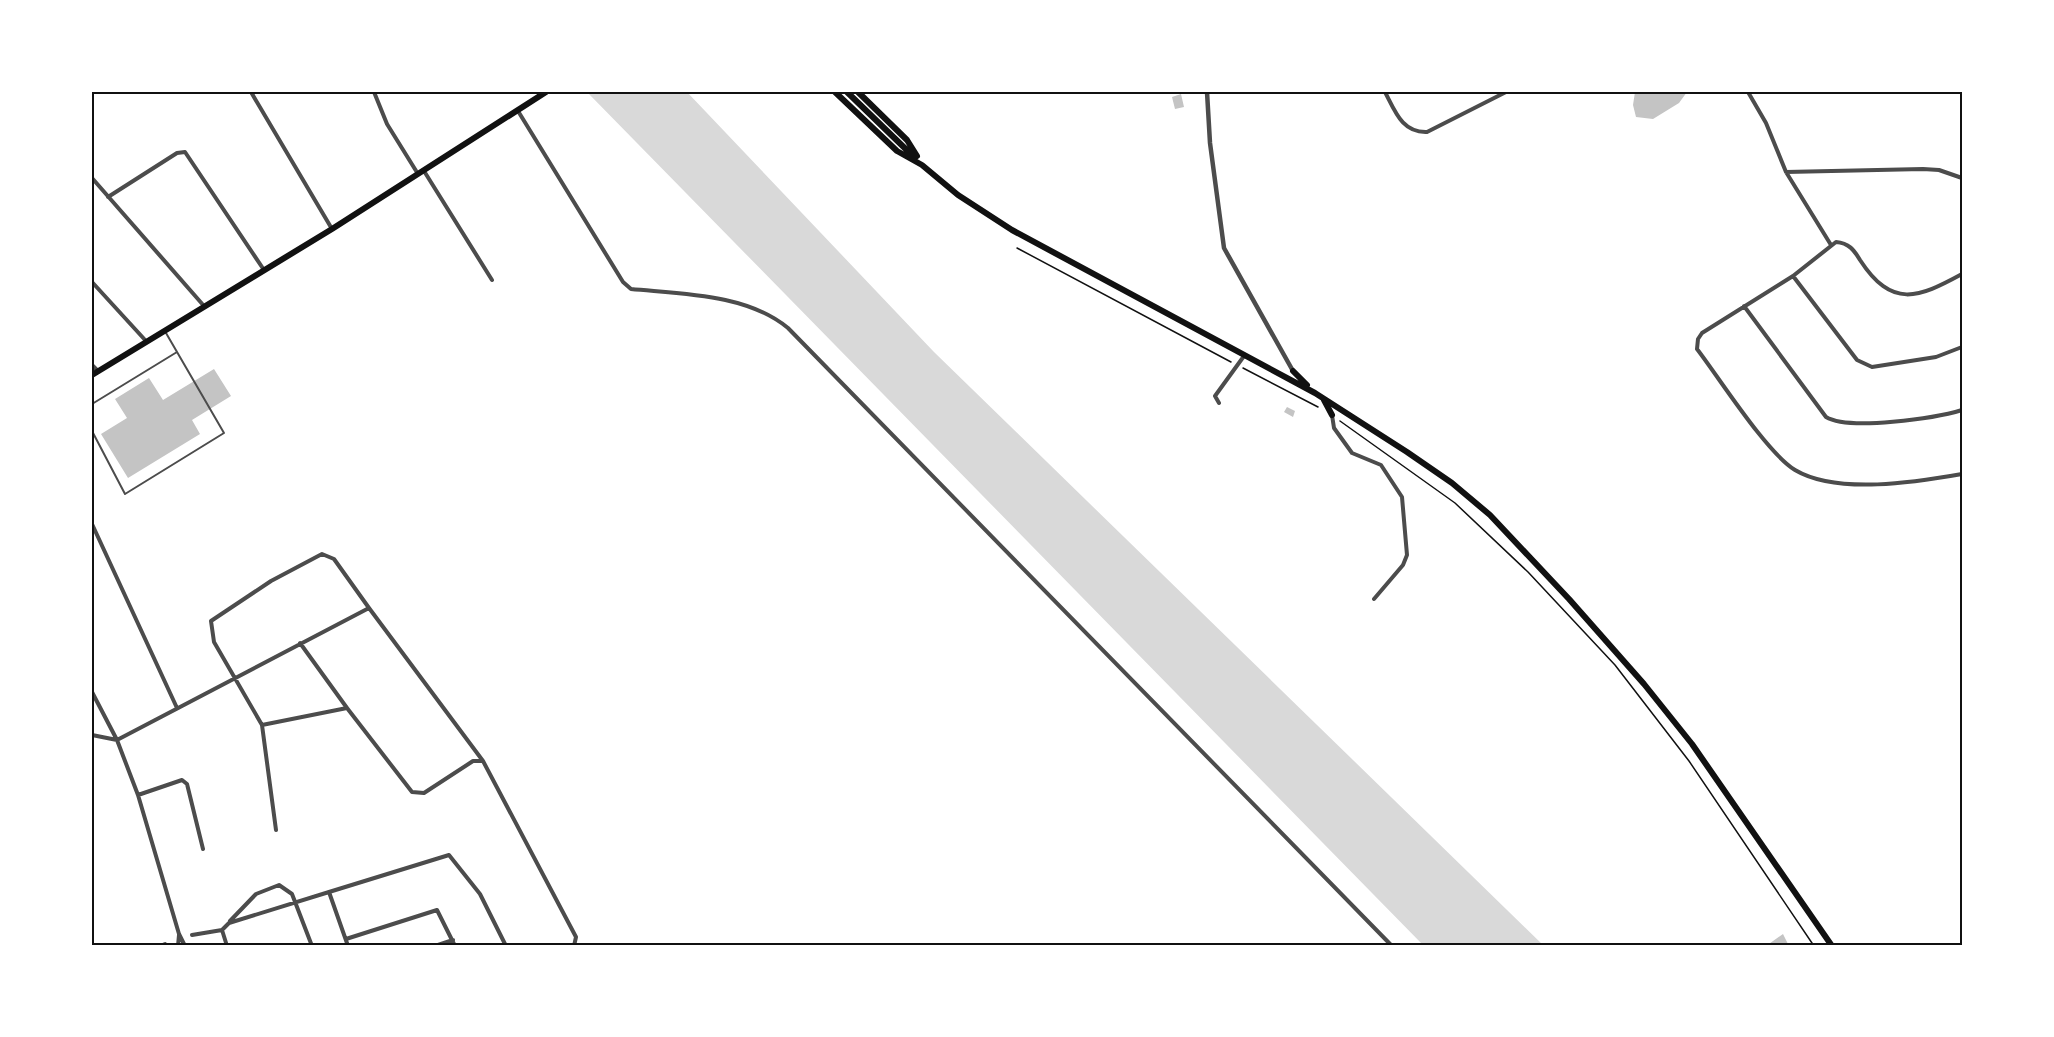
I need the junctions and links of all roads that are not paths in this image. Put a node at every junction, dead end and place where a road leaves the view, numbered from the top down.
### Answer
1 (251, 92) edge
2 (374, 92) edge
3 (546, 92) edge
4 (835, 92) edge
5 (847, 92) edge
6 (858, 92) edge
7 (1207, 92) edge
8 (1385, 92) edge
9 (1506, 92) edge
10 (1748, 92) edge
11 (518, 111) junction
12 (922, 165) junction
13 (1786, 172) junction
14 (422, 173) junction
15 (92, 178) edge
16 (1962, 178) edge
17 (108, 197) junction
18 (332, 229) junction
19 (1831, 245) junction
20 (265, 270) junction
21 (1962, 274) edge
22 (1793, 276) junction
23 (492, 280) dead end
24 (92, 282) edge
25 (204, 306) junction
26 (1744, 306) junction
27 (164, 331) junction
28 (146, 342) junction
29 (1962, 347) edge
30 (177, 352) junction
31 (1244, 356) junction
32 (92, 365) edge
33 (98, 371) junction
34 (1293, 371) joint
35 (92, 375) edge
36 (1318, 395) junction
37 (1219, 403) dead end
38 (92, 404) edge
39 (1962, 410) edge
40 (1332, 415) joint
41 (92, 431) edge
42 (1962, 474) edge
43 (92, 524) edge
44 (1374, 598) dead end
45 (369, 608) junction
46 (300, 643) junction
47 (235, 677) junction
48 (92, 692) edge
49 (177, 708) junction
50 (347, 708) junction
51 (262, 725) junction
52 (92, 735) edge
53 (117, 740) junction
54 (483, 761) junction
55 (138, 795) junction
56 (276, 830) dead end
57 (203, 849) dead end
58 (329, 892) junction
59 (296, 902) junction
60 (229, 923) junction
61 (222, 930) junction
62 (179, 934) junction
63 (192, 935) dead end
64 (346, 939) junction
65 (453, 940) junction
66 (178, 945) edge
67 (185, 945) edge
68 (227, 945) edge
69 (311, 945) edge
70 (348, 945) edge
71 (435, 945) edge
72 (455, 945) edge
73 (506, 945) edge
74 (574, 945) edge
75 (1392, 945) edge
76 (1832, 945) edge

1 - 18 street
2 - 14 street
3 - 11 main road
4 - 12 main road
5 - 12 main road
6 - 12 main road
7 - 34 street
8 - 9 street
10 - 13 street
11 - 14 main road
11 - 75 street
12 - 31 main road
13 - 16 street
13 - 19 street
14 - 18 main road
14 - 23 street
15 - 17 street
17 - 20 street
17 - 25 street
18 - 20 main road
19 - 21 street
19 - 22 street
20 - 25 main road
22 - 26 street
22 - 29 street
24 - 28 street
25 - 27 main road
26 - 39 street
26 - 42 street
27 - 28 main road
27 - 30 lane
28 - 33 main road
30 - 38 lane
30 - 41 lane
31 - 36 main road
31 - 37 street
32 - 33 street
33 - 35 main road
34 - 36 main road
36 - 40 main road
36 - 76 main road
40 - 44 street
43 - 49 street
45 - 46 street
45 - 47 street
45 - 54 street
46 - 47 street
46 - 50 street
47 - 49 street
47 - 51 street
48 - 53 street
49 - 53 street
50 - 51 street
50 - 54 street
51 - 56 street
52 - 53 street
53 - 55 street
54 - 74 street
55 - 57 street
55 - 62 street
58 - 59 street
58 - 64 street
58 - 73 street
59 - 60 street
59 - 60 street
59 - 69 street
60 - 61 street
61 - 63 street
61 - 68 street
62 - 66 street
62 - 67 street
64 - 65 street
64 - 70 street
65 - 71 street
65 - 72 street

